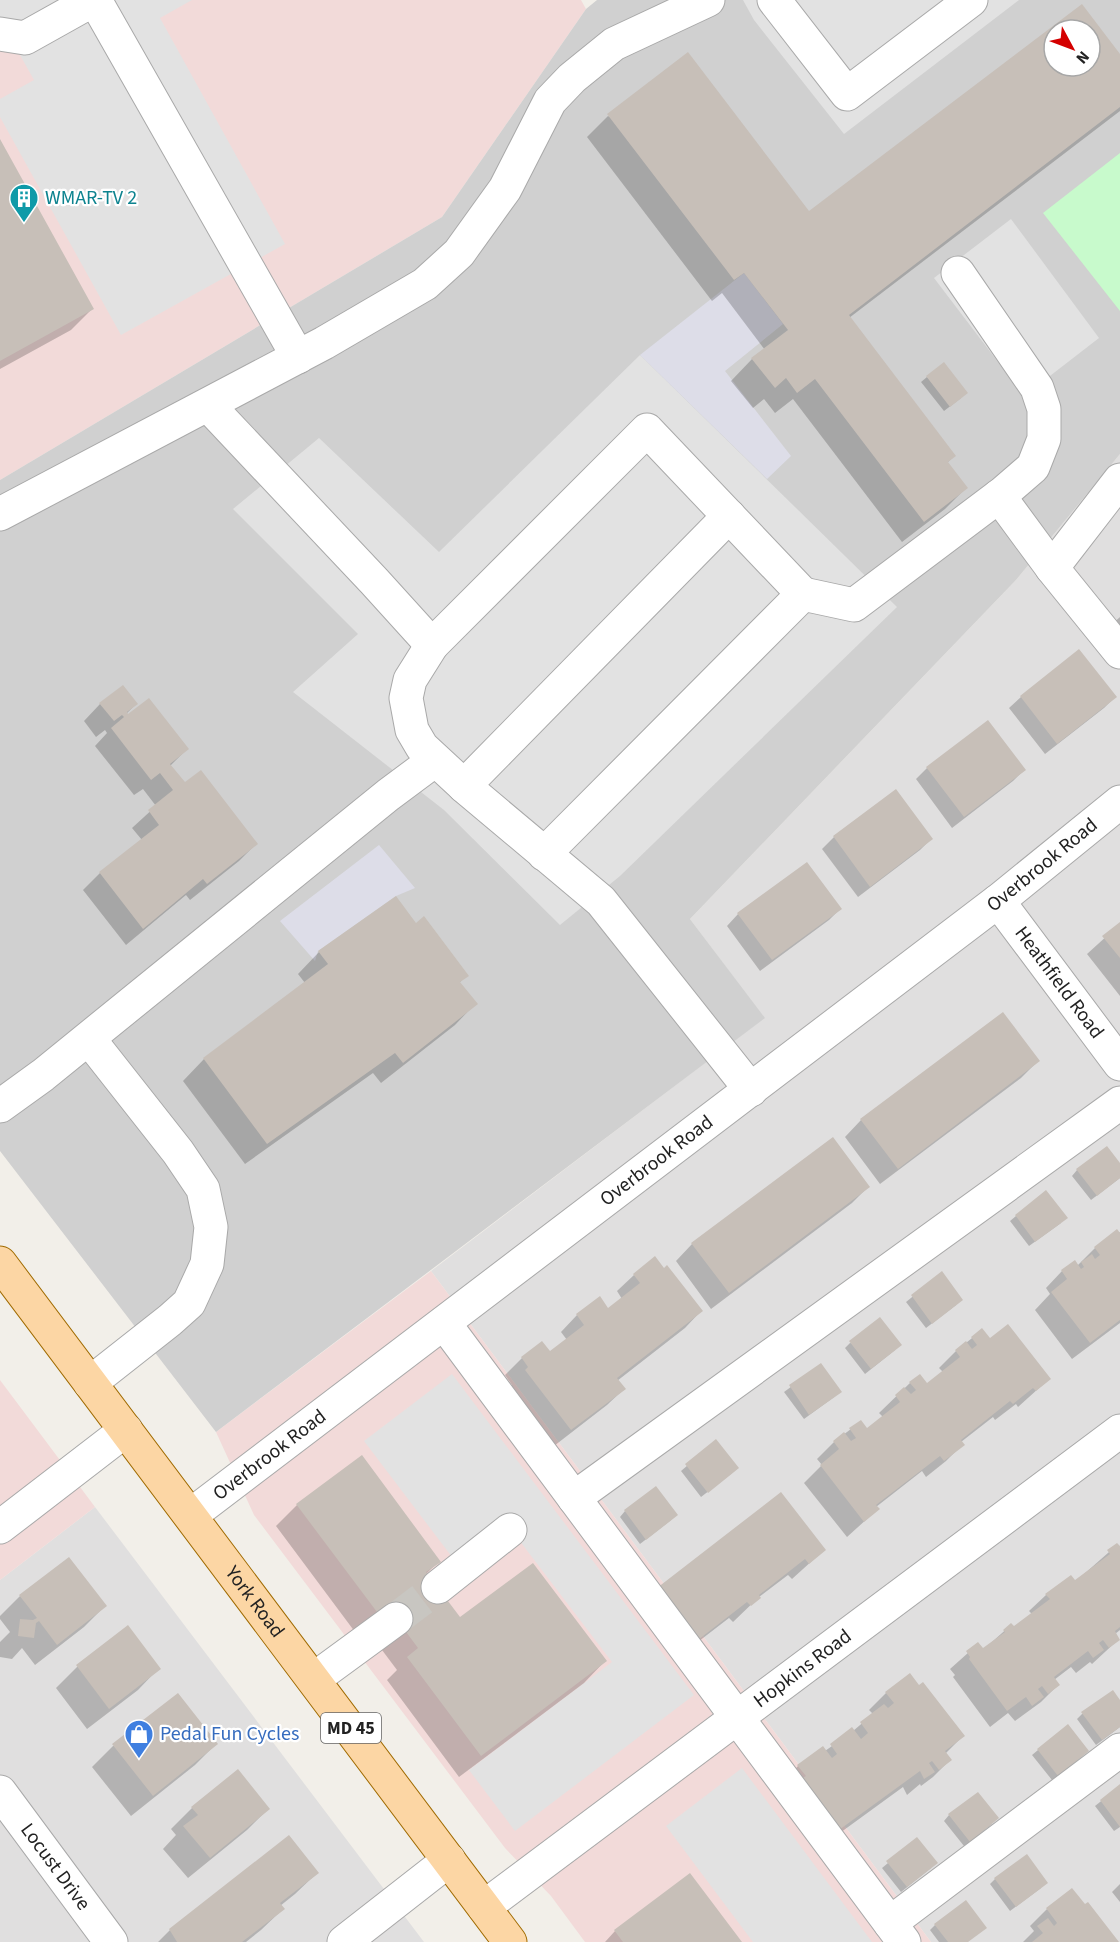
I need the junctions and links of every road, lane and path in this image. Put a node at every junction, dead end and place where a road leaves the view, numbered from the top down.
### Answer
1 (94, 0) edge
2 (708, 0) edge
3 (774, 0) edge
4 (971, 0) edge
5 (0, 34) edge
6 (958, 273) dead end
7 (298, 357) junction
8 (208, 405) junction
9 (1120, 480) edge
10 (999, 496) junction
11 (0, 514) edge
12 (729, 516) junction
13 (1052, 568) junction
14 (803, 594) junction
15 (432, 645) junction
16 (1120, 652) edge
17 (435, 760) junction
18 (464, 786) junction
19 (1120, 802) edge
20 (544, 854) junction
21 (998, 901) junction
22 (89, 1039) junction
23 (1120, 1064) edge
24 (751, 1089) junction
25 (1120, 1103) edge
26 (0, 1106) edge
27 (0, 1263) edge
28 (444, 1323) junction
29 (90, 1383) junction
30 (126, 1430) junction
31 (1120, 1431) edge
32 (574, 1498) junction
33 (190, 1515) junction
34 (0, 1527) edge
35 (510, 1530) dead end
36 (438, 1587) tunnel mouth
37 (396, 1619) tunnel mouth
38 (314, 1679) junction
39 (738, 1717) junction
40 (1120, 1750) edge
41 (0, 1792) edge
42 (449, 1860) junction
43 (484, 1907) junction
44 (897, 1933) edge
45 (111, 1942) edge
46 (344, 1942) edge
47 (510, 1942) edge

1 - 5 street
1 - 7 street
2 - 7 street
3 - 4 street
6 - 10 street
7 - 8 street
8 - 11 street
8 - 15 street
9 - 13 street
10 - 13 street
10 - 14 street
12 - 14 street
12 - 15 street
12 - 18 street
13 - 16 street
14 - 20 street
15 - 17 street
17 - 18 street
17 - 22 street
18 - 20 street
19 - 21 street, Overbrook Road
20 - 24 street
21 - 23 street, Heathfield Road
21 - 24 street, Overbrook Road
22 - 26 street
22 - 29 street
24 - 28 street, Overbrook Road
25 - 32 street
27 - 29 main road, York Road / MD 45
28 - 32 street
28 - 33 street, Overbrook Road
29 - 30 main road, York Road / MD 45
30 - 33 main road, York Road / MD 45
30 - 34 street
31 - 39 street, Hopkins Road
32 - 39 street
33 - 38 main road, York Road / MD 45
35 - 36 street
37 - 38 street
38 - 42 main road, York Road / MD 45
39 - 43 street, Hopkins Road
39 - 44 street
40 - 44 street
41 - 45 street, Locust Drive
42 - 43 main road, York Road / MD 45
42 - 46 street
43 - 47 main road, York Road / MD 45

